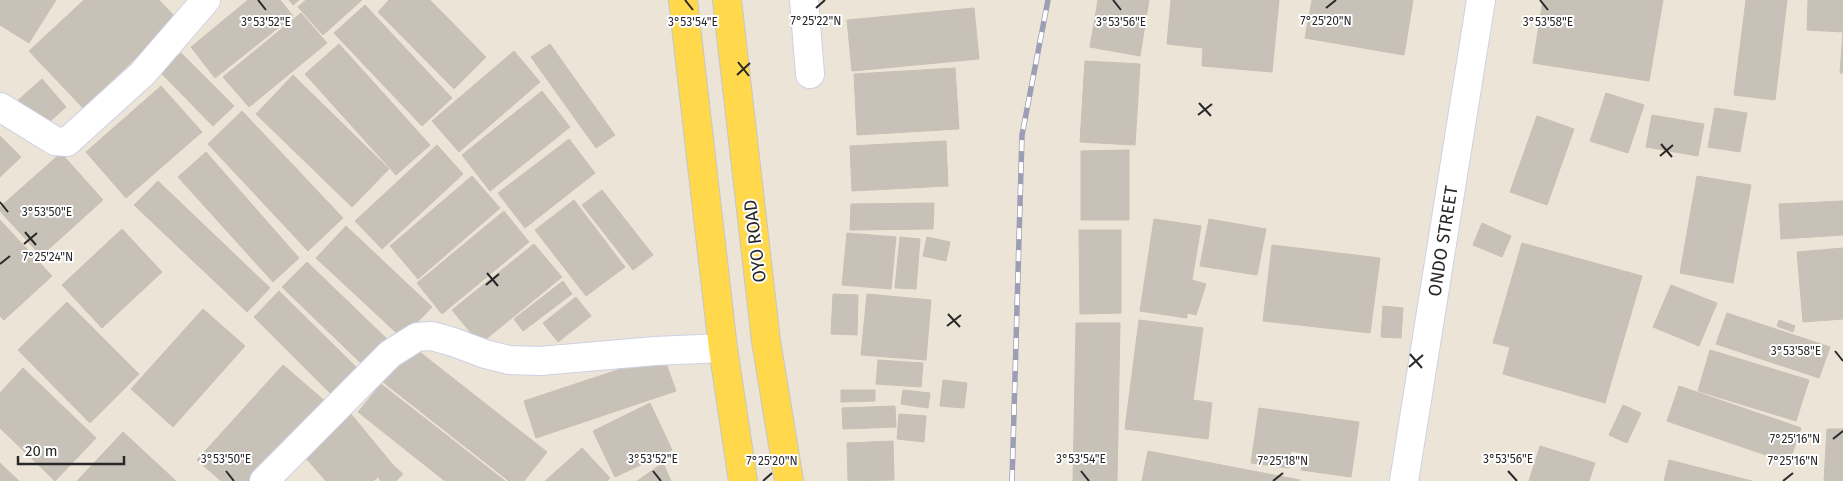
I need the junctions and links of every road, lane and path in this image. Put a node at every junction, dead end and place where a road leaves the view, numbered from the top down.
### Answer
1 (206, 0) edge
2 (683, 0) edge
3 (727, 0) edge
4 (804, 0) edge
5 (1481, 0) edge
6 (810, 74) dead end
7 (0, 107) edge
8 (723, 348) junction
9 (264, 481) edge
10 (742, 481) edge
11 (789, 481) edge
12 (1404, 481) edge

1 - 7 street
2 - 8 main road
3 - 11 main road, OYO ROAD
4 - 6 street
5 - 12 street, ONDO STREET
8 - 9 street
8 - 10 main road

